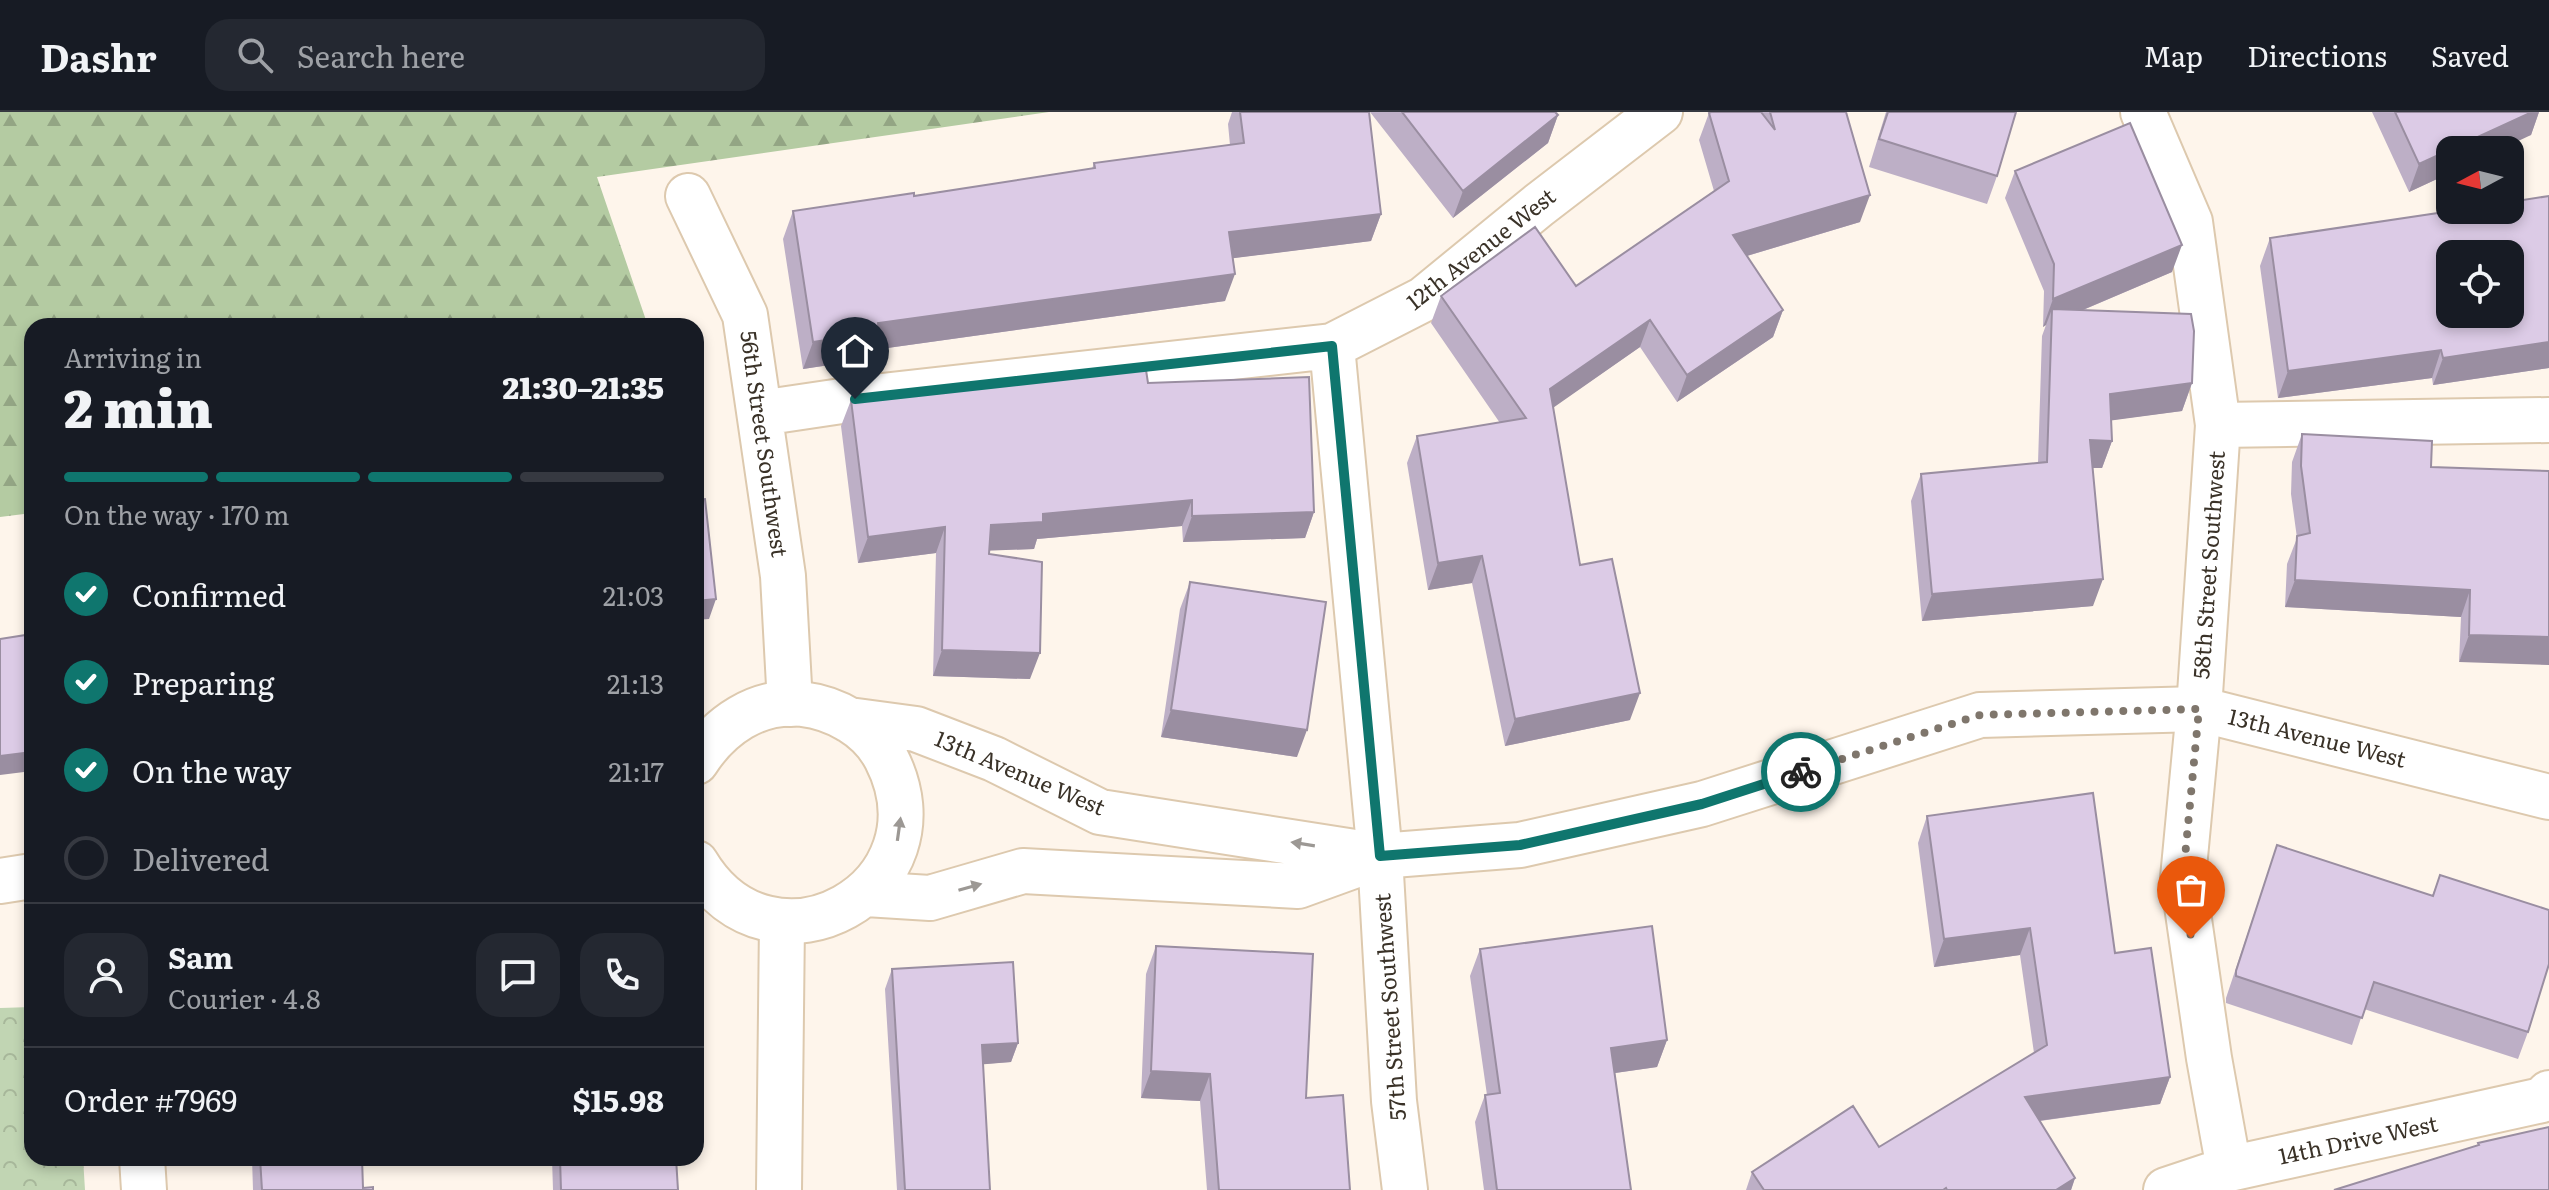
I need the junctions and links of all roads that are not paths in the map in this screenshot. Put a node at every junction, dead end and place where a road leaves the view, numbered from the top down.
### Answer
1 (1660, 112) edge
2 (2143, 112) edge
3 (688, 196) dead end
4 (1332, 346) junction
5 (761, 413) junction
6 (2549, 420) edge
7 (2218, 425) junction
8 (790, 704) junction
9 (2199, 709) junction
10 (849, 720) junction
11 (716, 725) edge
12 (704, 751) edge
13 (2549, 797) edge
14 (1380, 856) junction
15 (24, 877) edge
16 (704, 878) edge
17 (0, 881) edge
18 (866, 894) junction
19 (782, 922) junction
20 (2549, 1093) edge
21 (142, 1166) edge
22 (2229, 1169) junction
23 (144, 1190) edge
24 (779, 1190) edge
25 (1405, 1190) edge
26 (2166, 1190) edge

1 - 4 street, 12th Avenue West
2 - 7 street, 58th Street Southwest
3 - 5 street, 56th Street Southwest
4 - 5 street, 12th Avenue West
4 - 14 street, 57th Street Southwest
5 - 8 street, 56th Street Southwest
6 - 7 street
7 - 9 street, 58th Street Southwest
8 - 10 street
8 - 11 street
9 - 13 street, 13th Avenue West
9 - 14 street, 13th Avenue West
9 - 22 street, 58th Street Southwest
14 -> 10 street, 13th Avenue West
18 -> 10 street
11 - 12 street
18 -> 14 street, 13th Avenue West
14 - 25 street, 57th Street Southwest
15 - 17 street
16 - 19 street
18 - 19 street
19 - 24 street
20 - 22 street, 14th Drive West
21 - 23 street
22 - 26 street, 14th Drive West

